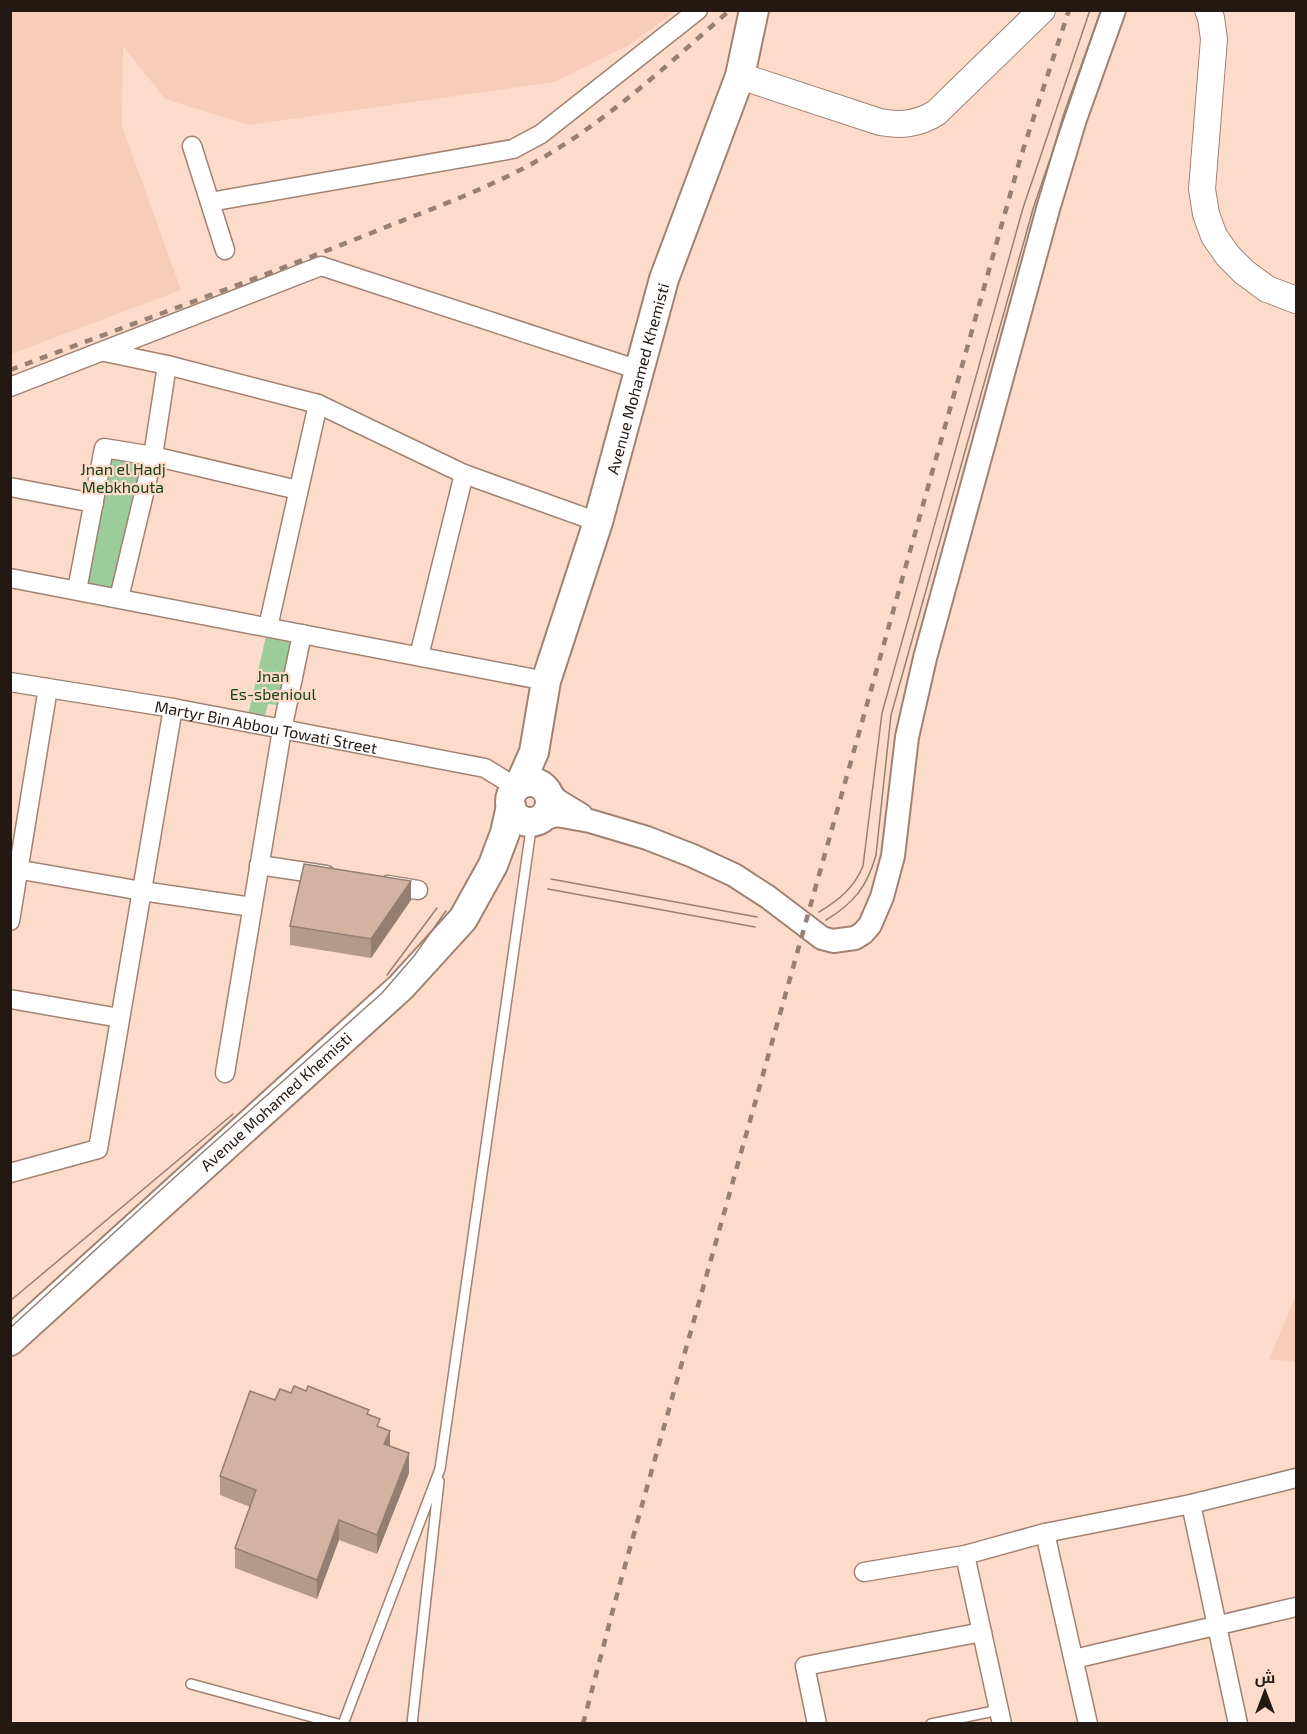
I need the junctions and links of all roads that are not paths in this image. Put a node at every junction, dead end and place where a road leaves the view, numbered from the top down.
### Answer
1 (698, 10) edge
2 (754, 10) edge
3 (1042, 10) edge
4 (1114, 10) edge
5 (1208, 10) edge
6 (740, 76) junction
7 (192, 146) dead end
8 (210, 202) junction
9 (225, 250) dead end
10 (1296, 300) edge
11 (105, 352) junction
12 (167, 365) junction
13 (639, 369) junction
14 (10, 387) edge
15 (318, 404) junction
16 (153, 456) junction
17 (465, 474) junction
18 (10, 487) edge
19 (298, 490) junction
20 (94, 503) junction
21 (598, 522) junction
22 (10, 578) edge
23 (76, 590) junction
24 (119, 598) junction
25 (268, 627) junction
26 (302, 634) junction
27 (418, 656) junction
28 (546, 681) junction
29 (10, 682) edge
30 (48, 688) junction
31 (173, 708) junction
32 (282, 730) junction
33 (526, 805) junction
34 (259, 865) junction
35 (15, 868) edge
36 (339, 878) edge
37 (373, 883) edge
38 (418, 890) dead end
39 (142, 891) junction
40 (252, 907) junction
41 (10, 921) edge
42 (10, 999) edge
43 (120, 1018) junction
44 (225, 1073) dead end
45 (10, 1173) edge
46 (10, 1341) edge
47 (440, 1469) junction
48 (1296, 1478) edge
49 (1191, 1504) junction
50 (1046, 1533) junction
51 (965, 1555) junction
52 (864, 1572) dead end
53 (1296, 1607) edge
54 (1217, 1626) junction
55 (982, 1632) junction
56 (1074, 1659) junction
57 (191, 1684) dead end
58 (1000, 1717) edge
59 (338, 1724) edge
60 (344, 1724) edge
61 (412, 1724) edge
62 (817, 1724) edge
63 (931, 1724) edge
64 (1088, 1724) edge
65 (1238, 1724) edge

1 - 8 street
2 - 6 main road, Avenue Mohamed Khemisti
3 - 6 main road
4 - 33 street
5 - 10 main road
6 - 13 main road, Avenue Mohamed Khemisti
7 - 8 street
8 - 9 street
11 - 12 street
11 - 13 street
11 - 14 street
12 - 15 street
12 - 16 street
13 - 21 main road, Avenue Mohamed Khemisti
15 - 17 street
15 - 19 street
16 - 19 street
16 - 20 street
16 - 24 street
17 - 21 street
17 - 27 street
18 - 20 street
19 - 25 street
20 - 23 street
21 - 28 main road, Avenue Mohamed Khemisti
22 - 23 street
23 - 24 street
24 - 25 street
25 - 26 street
26 - 27 street
26 - 32 street
27 - 28 street
28 - 33 main road, Avenue Mohamed Khemisti
29 - 30 street, Martyr Bin Abbou Towati Street
30 - 31 street, Martyr Bin Abbou Towati Street
30 - 35 street
31 - 32 street, Martyr Bin Abbou Towati Street
31 - 39 street
32 - 33 street, Martyr Bin Abbou Towati Street
32 - 34 street
33 - 46 main road, Avenue Mohamed Khemisti
33 - 47 lane
34 - 36 street
34 - 40 street
35 - 39 street
35 - 41 street
37 - 38 street
39 - 40 street
39 - 43 street
40 - 44 street
42 - 43 street
43 - 45 street
47 - 60 lane
47 - 61 lane
48 - 49 street
49 - 50 street
49 - 54 street
50 - 51 street
50 - 56 street
51 - 52 street
51 - 55 street
53 - 54 street
54 - 56 street
54 - 65 street
55 - 58 street
55 - 62 street
56 - 64 street
57 - 59 lane
58 - 63 lane

